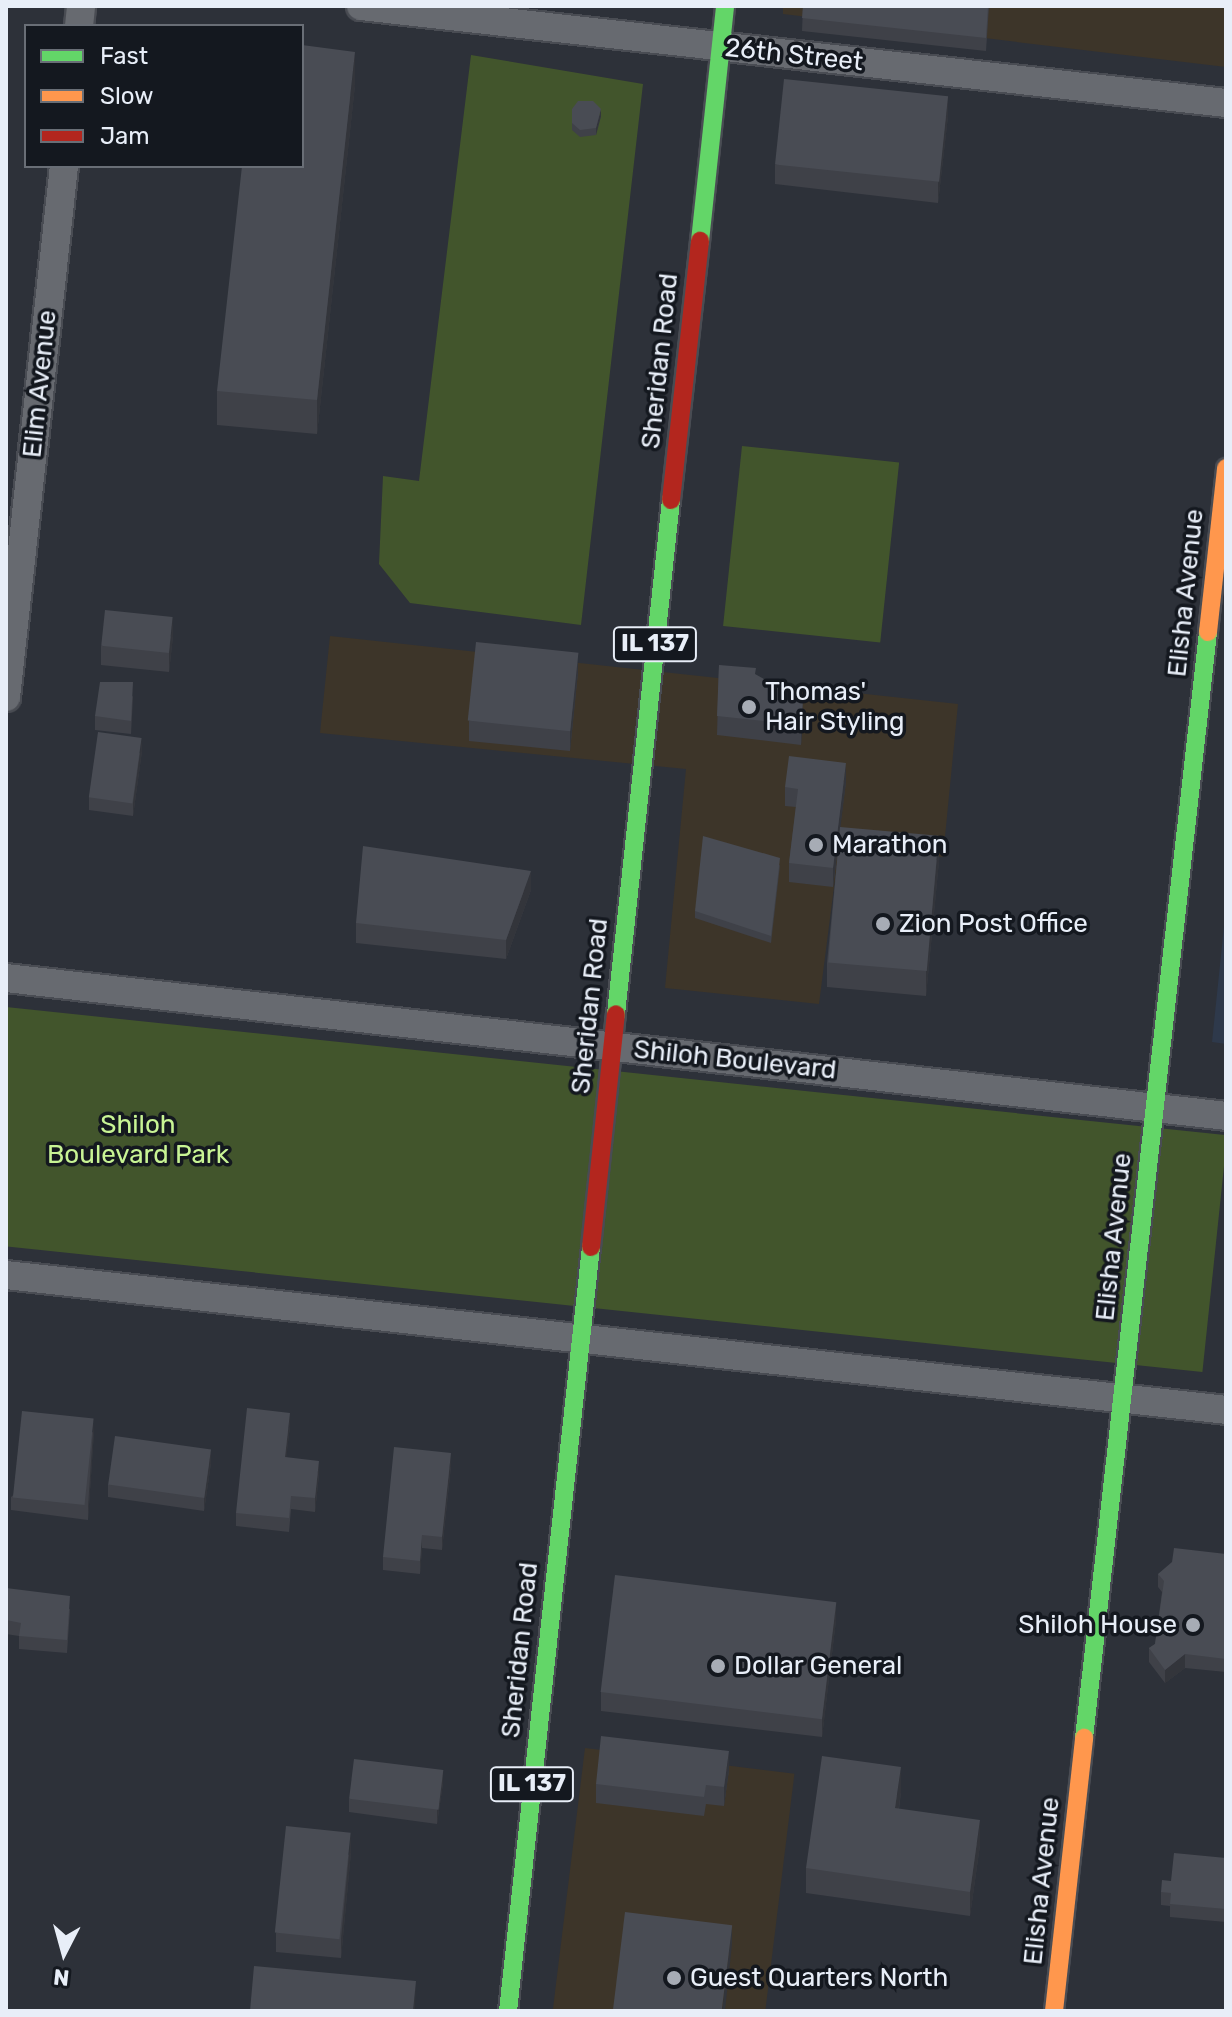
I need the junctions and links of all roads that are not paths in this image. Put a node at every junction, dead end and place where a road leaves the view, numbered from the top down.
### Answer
1 (361, 6) edge
2 (725, 6) edge
3 (720, 47) junction
4 (1226, 103) edge
5 (64, 168) edge
6 (1226, 468) edge
7 (6, 697) edge
8 (6, 978) edge
9 (612, 1047) junction
10 (1155, 1107) junction
11 (1226, 1116) edge
12 (6, 1275) edge
13 (580, 1339) junction
14 (1122, 1398) junction
15 (1226, 1410) edge
16 (508, 2011) edge
17 (1054, 2011) edge

1 - 3 street, 26th Street
2 - 3 main road, Sheridan Road / IL 137
3 - 4 street, 26th Street
3 - 9 main road, Sheridan Road / IL 137
5 - 7 street, Elim Avenue
6 - 10 main road, Elisha Avenue
8 - 9 street, Shiloh Boulevard
9 - 10 street, Shiloh Boulevard
9 - 13 main road, Sheridan Road / IL 137
10 - 11 street, Shiloh Boulevard
10 - 14 main road, Elisha Avenue
12 - 13 street
13 - 14 street
13 - 16 main road, Sheridan Road / IL 137
14 - 15 street
14 - 17 main road, Elisha Avenue

